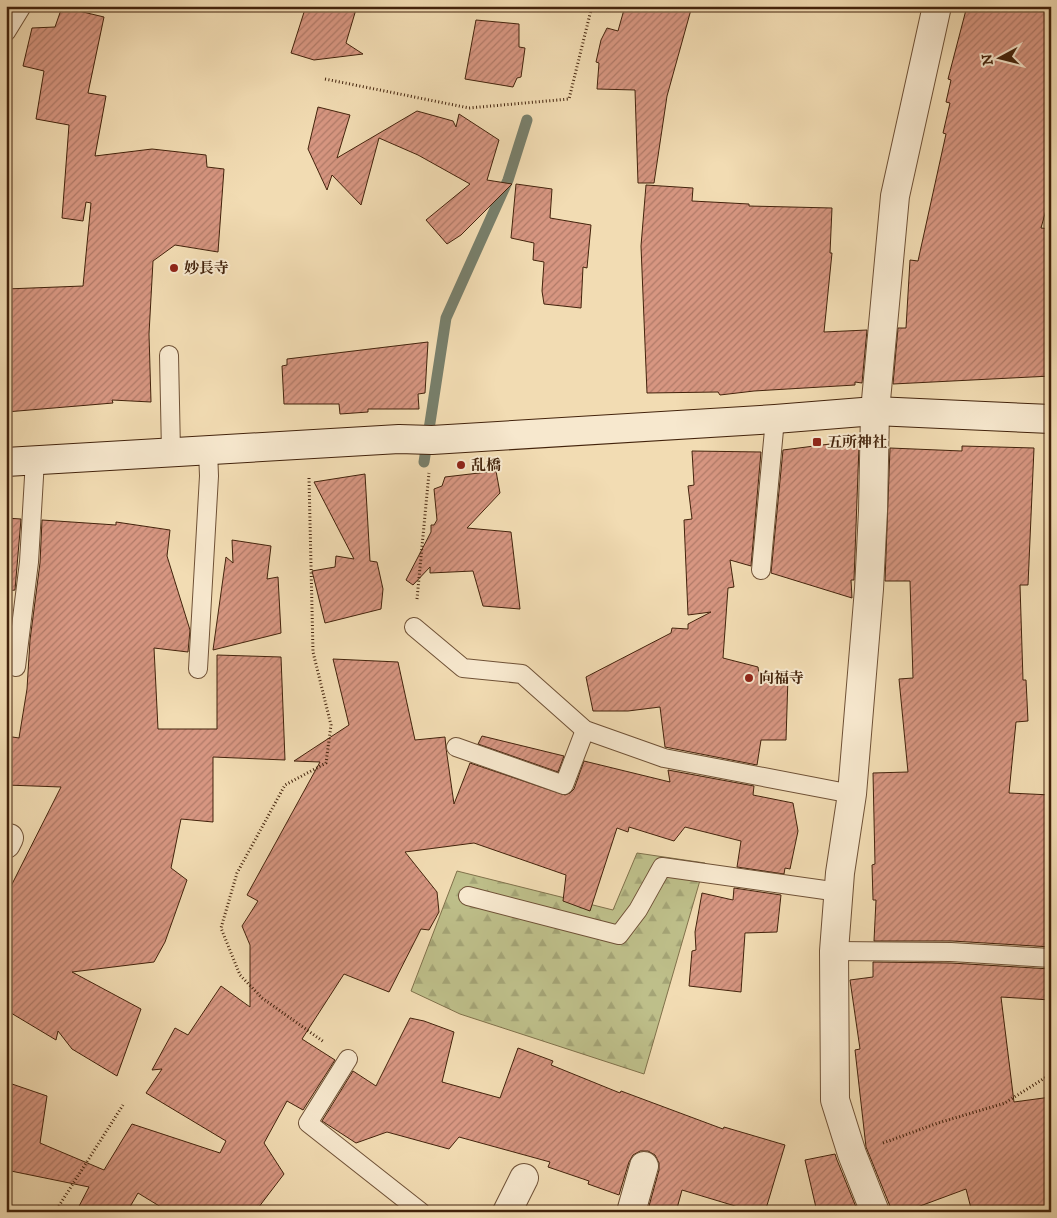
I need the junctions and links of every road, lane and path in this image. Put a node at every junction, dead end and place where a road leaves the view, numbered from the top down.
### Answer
1 (22, 6) edge
2 (592, 6) edge
3 (937, 6) edge
4 (6, 32) edge
5 (325, 79) dead end
6 (169, 355) dead end
7 (875, 411) junction
8 (775, 419) junction
9 (1051, 419) edge
10 (432, 440) junction
11 (308, 445) junction
12 (208, 450) junction
13 (171, 452) junction
14 (35, 460) junction
15 (6, 462) edge
16 (760, 570) dead end
17 (414, 627) joint
18 (16, 667) dead end
19 (198, 668) dead end
20 (585, 730) junction
21 (456, 748) dead end
22 (852, 794) junction
23 (838, 892) junction
24 (468, 896) dead end
25 (834, 951) junction
26 (1051, 958) edge
27 (348, 1059) joint
28 (1051, 1074) edge
29 (123, 1105) dead end
30 (852, 1154) junction
31 (644, 1166) dead end
32 (524, 1178) dead end
33 (55, 1212) edge
34 (420, 1212) edge
35 (508, 1212) edge
36 (631, 1212) edge
37 (875, 1212) edge

1 - 4 lane
2 - 5 path
3 - 7 street
6 - 13 lane
7 - 8 street
7 - 9 street
7 - 22 street
8 - 10 street
8 - 16 lane
10 - 11 street
10 - 17 path
11 - 12 street
11 - 27 path
12 - 13 street
12 - 19 lane
13 - 14 street
14 - 15 street
14 - 18 lane
17 - 20 lane
20 - 21 lane
20 - 22 lane
22 - 23 street
23 - 24 lane
23 - 25 street
25 - 26 lane
25 - 30 street
27 - 34 lane
28 - 30 path
29 - 33 path
30 - 37 street
31 - 36 street
32 - 35 street

